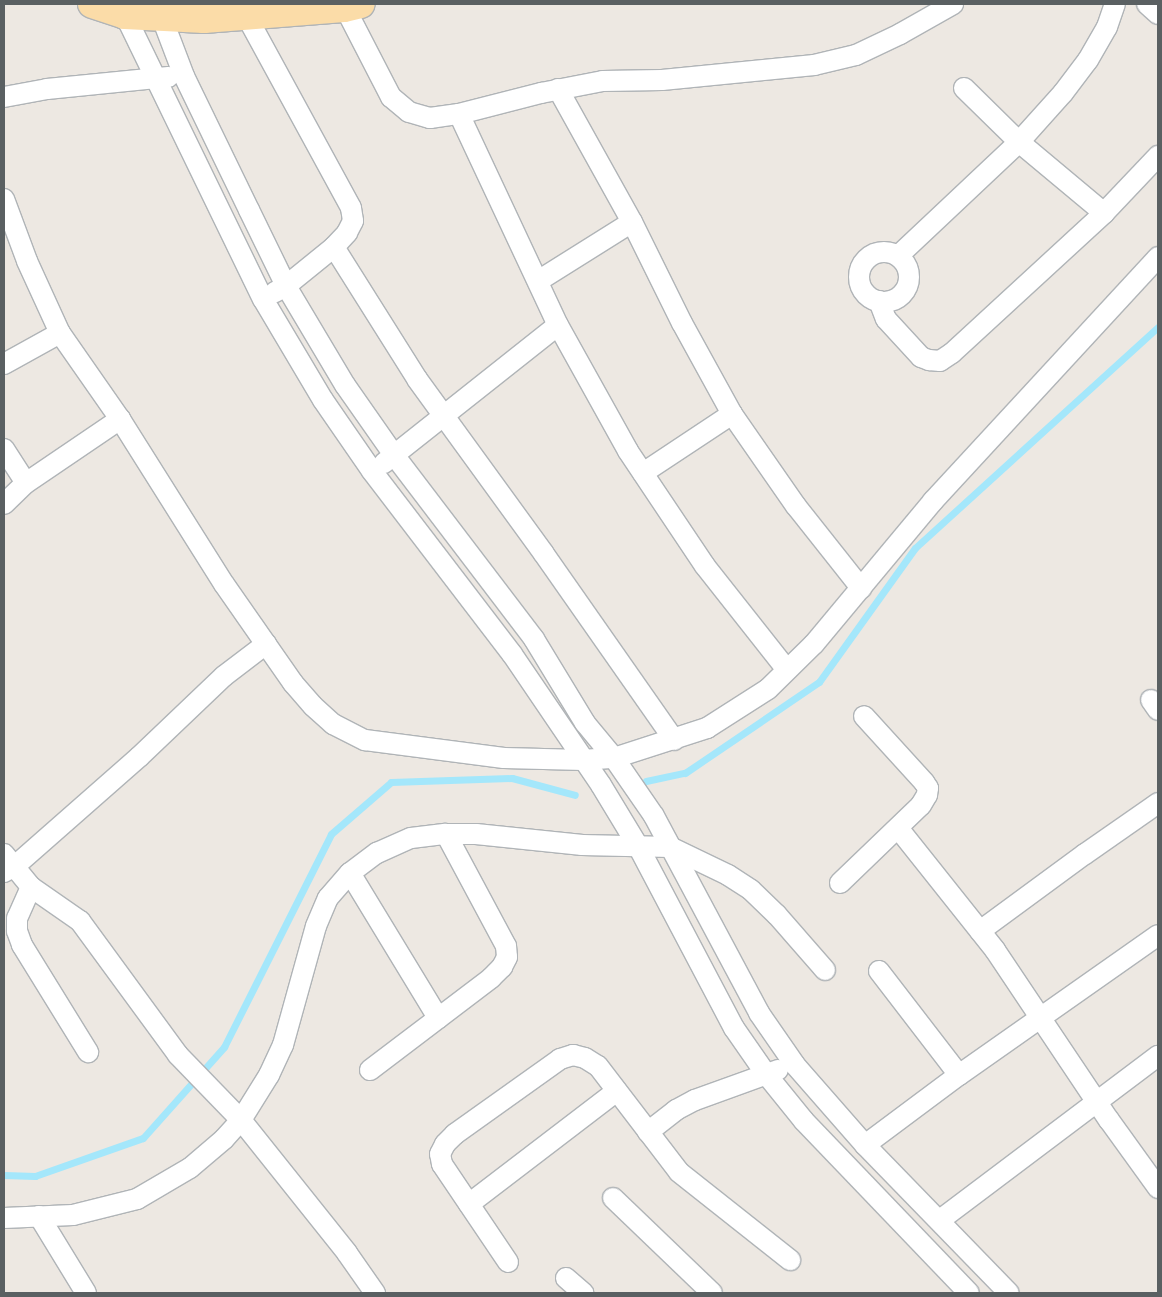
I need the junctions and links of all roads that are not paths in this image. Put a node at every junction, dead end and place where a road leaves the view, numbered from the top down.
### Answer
1 (92, 4) edge
2 (953, 4) edge
3 (1115, 4) edge
4 (1147, 4) edge
5 (349, 5) edge
6 (124, 9) edge
7 (162, 11) edge
8 (1158, 14) edge
9 (247, 17) junction
10 (184, 76) junction
11 (156, 78) junction
12 (964, 88) dead end
13 (558, 90) junction
14 (4, 97) edge
15 (459, 114) junction
16 (1019, 142) junction
17 (1158, 156) edge
18 (4, 199) edge
19 (1104, 213) junction
20 (632, 222) junction
21 (334, 247) junction
22 (898, 256) junction
23 (1158, 258) edge
24 (538, 281) junction
25 (286, 286) junction
26 (262, 298) junction
27 (879, 301) junction
28 (558, 325) junction
29 (60, 333) junction
30 (4, 364) edge
31 (443, 414) junction
32 (732, 414) junction
33 (120, 419) junction
34 (4, 448) edge
35 (394, 455) junction
36 (372, 471) junction
37 (643, 473) junction
38 (26, 483) junction
39 (4, 504) edge
40 (861, 588) junction
41 (266, 644) junction
42 (787, 670) junction
43 (864, 716) dead end
44 (674, 740) junction
45 (583, 760) junction
46 (618, 764) junction
47 (1158, 803) edge
48 (898, 828) junction
49 (446, 834) junction
50 (633, 838) junction
51 (670, 848) junction
52 (8, 864) edge
53 (350, 873) junction
54 (840, 883) dead end
55 (31, 887) junction
56 (980, 931) junction
57 (1158, 935) edge
58 (825, 970) dead end
59 (878, 971) dead end
60 (438, 1018) junction
61 (1040, 1018) junction
62 (88, 1052) dead end
63 (1158, 1056) edge
64 (795, 1065) junction
65 (370, 1070) dead end
66 (766, 1074) junction
67 (959, 1075) junction
68 (617, 1091) junction
69 (1096, 1101) junction
70 (235, 1114) junction
71 (648, 1132) junction
72 (865, 1145) junction
73 (1157, 1182) edge
74 (613, 1198) dead end
75 (469, 1204) junction
76 (39, 1216) junction
77 (4, 1218) edge
78 (940, 1220) junction
79 (790, 1260) dead end
80 (508, 1262) dead end
81 (566, 1278) dead end
82 (86, 1293) edge
83 (375, 1293) edge
84 (583, 1293) edge
85 (712, 1293) edge
86 (969, 1293) edge
87 (1008, 1293) edge

1 - 6 main road
2 - 13 street
3 - 16 street
4 - 8 street
5 - 9 main road
5 - 15 street
6 - 7 main road
6 - 11 street
7 - 9 main road
7 - 10 street
9 - 21 street
10 - 11 street
10 - 25 street
11 - 14 street
11 - 26 street
12 - 16 street
13 - 15 street
13 - 20 street
15 - 24 street
16 - 19 street
16 - 22 street
17 - 19 street
18 - 29 street
19 - 27 street
20 - 24 street
20 - 32 street
21 - 25 street
21 - 31 street
22 - 27 street
22 - 27 street
23 - 40 street
24 - 28 street
25 - 26 street
25 - 35 street
26 - 36 street
28 - 31 street
28 - 37 street
29 - 30 street
29 - 33 street
31 - 35 street
31 - 44 street
32 - 37 street
32 - 40 street
33 - 38 street
33 - 41 street
34 - 38 street
35 - 36 street
35 - 46 street
36 - 45 street
37 - 42 street
38 - 39 street
40 - 42 street
41 - 45 street
41 - 52 street
42 - 44 street
43 - 48 street
44 - 46 street
45 - 46 street
45 - 50 street
46 - 51 street
47 - 56 street
48 - 54 street
48 - 56 street
49 - 50 street
49 - 53 street
49 - 60 street
50 - 51 street
50 - 66 street
51 - 58 street
51 - 64 street
52 - 55 street
53 - 60 street
53 - 70 street
55 - 62 street
55 - 70 street
56 - 61 street
57 - 61 street
59 - 67 street
60 - 65 street
61 - 67 street
61 - 69 street
63 - 69 street
64 - 66 street
64 - 72 street
66 - 71 street
66 - 86 street
67 - 72 street
68 - 71 street
68 - 75 street
68 - 75 street
69 - 73 street
69 - 78 street
70 - 76 street
70 - 83 street
71 - 79 street
72 - 78 street
74 - 85 street
75 - 80 street
76 - 77 street
76 - 82 street
78 - 87 street
81 - 84 street

